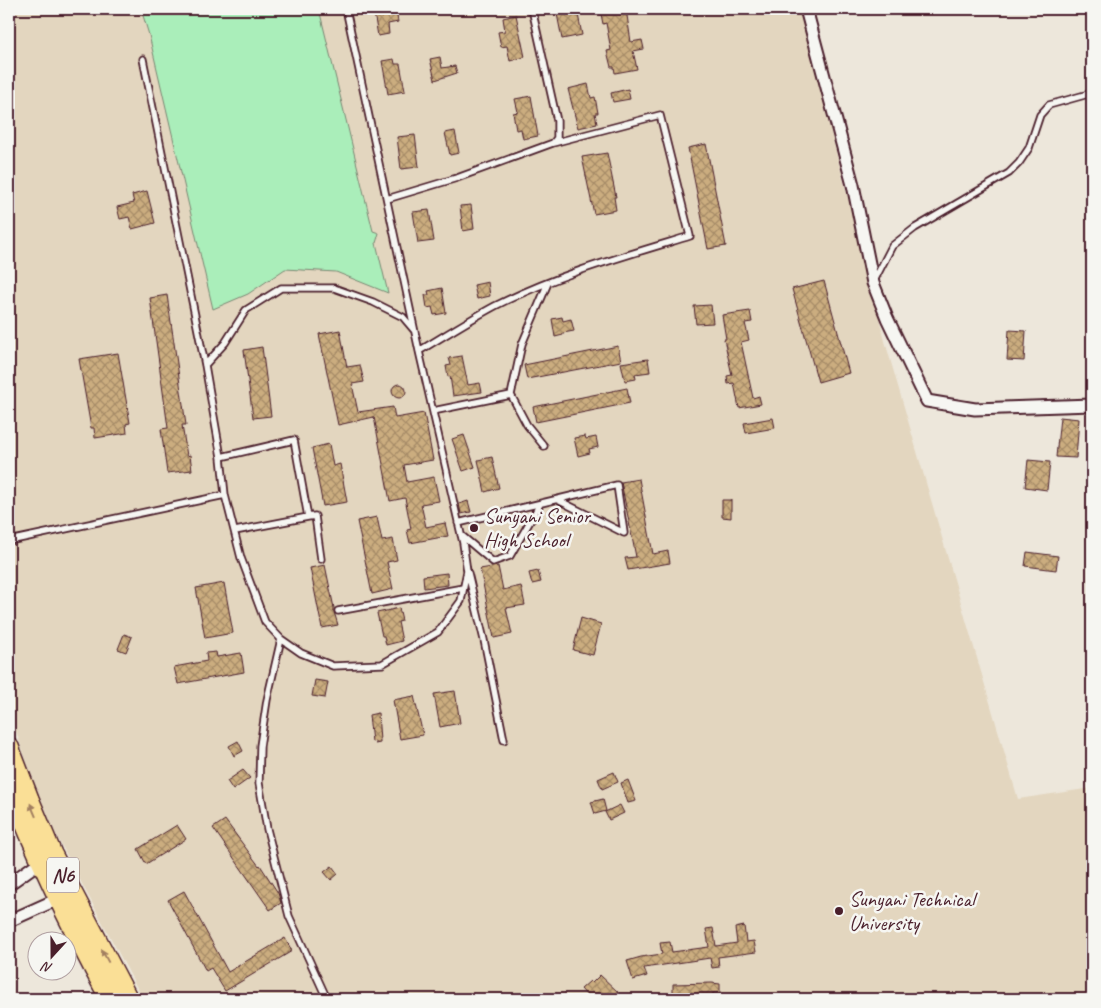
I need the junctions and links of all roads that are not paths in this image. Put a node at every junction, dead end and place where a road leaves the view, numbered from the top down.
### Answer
1 (346, 9) edge
2 (532, 9) edge
3 (806, 9) edge
4 (143, 60) dead end
5 (1092, 93) edge
6 (553, 143) junction
7 (386, 199) junction
8 (548, 283) junction
9 (873, 283) junction
10 (414, 330) junction
11 (419, 351) junction
12 (205, 365) junction
13 (511, 395) junction
14 (1092, 404) edge
15 (433, 411) junction
16 (544, 446) dead end
17 (221, 456) junction
18 (225, 495) junction
19 (558, 500) junction
20 (540, 504) junction
21 (308, 517) junction
22 (458, 524) junction
23 (235, 532) junction
24 (461, 535) junction
25 (9, 541) edge
26 (321, 560) dead end
27 (467, 571) junction
28 (464, 588) junction
29 (338, 611) dead end
30 (281, 639) junction
31 (504, 740) dead end
32 (9, 746) edge
33 (9, 783) edge
34 (46, 857) junction
35 (9, 884) edge
36 (58, 899) junction
37 (9, 921) edge
38 (110, 999) edge
39 (128, 999) edge
40 (327, 999) edge

1 - 7 lane
2 - 6 lane
3 - 9 street
4 - 12 lane
5 - 9 lane
6 - 7 lane
6 - 8 lane
7 - 10 lane
8 - 11 lane
8 - 13 lane
9 - 14 street
10 - 11 lane
10 - 12 lane
11 - 15 lane
12 - 17 lane
13 - 15 lane
13 - 16 lane
15 - 22 lane
17 - 18 lane
17 - 21 lane
18 - 23 lane
18 - 25 lane
19 - 19 lane
19 - 20 lane
20 - 22 lane
20 - 24 lane
21 - 23 lane
21 - 26 lane
22 - 24 lane
23 - 30 lane
24 - 27 lane
27 - 28 lane
27 - 31 lane
28 - 29 lane
28 - 30 lane
30 - 40 lane
34 -> 32 main road, N6
33 - 34 main road, N6
34 - 35 street
34 - 36 main road, N6
39 -> 34 main road, N6
36 - 37 street
36 - 38 main road, N6

